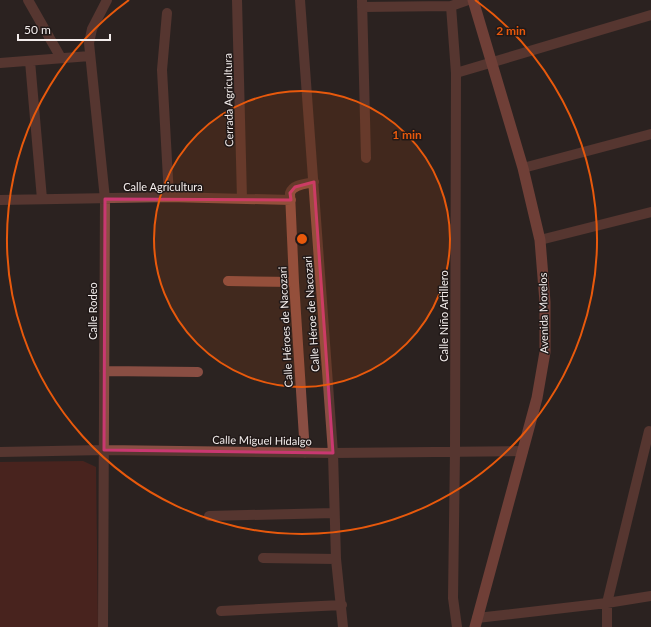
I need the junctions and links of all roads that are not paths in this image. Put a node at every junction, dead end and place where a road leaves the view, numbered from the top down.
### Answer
1 (28, 0) edge
2 (107, 0) edge
3 (237, 0) edge
4 (300, 0) edge
5 (468, 0) edge
6 (473, 0) edge
7 (362, 4) edge
8 (451, 6) junction
9 (167, 12) dead end
10 (651, 15) edge
11 (90, 56) junction
12 (61, 58) junction
13 (30, 61) junction
14 (491, 62) junction
15 (0, 63) edge
16 (456, 73) junction
17 (651, 134) edge
18 (366, 158) dead end
19 (524, 168) junction
20 (314, 182) junction
21 (169, 197) junction
22 (42, 199) junction
23 (105, 199) junction
24 (242, 199) junction
25 (0, 200) edge
26 (291, 200) junction
27 (651, 212) edge
28 (540, 240) junction
29 (228, 282) dead end
30 (294, 282) junction
31 (104, 371) junction
32 (198, 372) dead end
33 (649, 431) dead end
34 (104, 450) junction
35 (523, 451) junction
36 (0, 452) edge
37 (455, 452) junction
38 (305, 453) junction
39 (332, 453) junction
40 (334, 513) junction
41 (209, 516) dead end
42 (263, 558) dead end
43 (336, 559) junction
44 (651, 596) edge
45 (607, 603) junction
46 (342, 605) junction
47 (221, 611) dead end
48 (476, 623) edge
49 (103, 627) edge
50 (343, 627) edge
51 (457, 627) edge
52 (607, 627) edge

1 - 12 street
2 - 11 street, Calle Rodeo
3 - 24 street, Cerrada Agricultura
4 - 20 street, Calle Héroe de Nacozari
5 - 8 street
6 - 14 main road, Avenida Morelos
7 - 8 street
7 - 18 street
8 - 16 street, Calle Niño Artillero
9 - 21 street
10 - 14 street
11 - 12 street
11 - 23 street, Calle Rodeo
12 - 13 street
13 - 15 street
13 - 22 street
14 - 16 street
14 - 19 main road, Avenida Morelos
16 - 37 street, Calle Niño Artillero
17 - 19 street
19 - 28 main road, Avenida Morelos
20 - 26 street
20 - 39 street, Calle Héroe de Nacozari
21 - 23 street, Calle Agricultura
21 - 24 street, Calle Agricultura
22 - 23 street, Calle Agricultura
22 - 25 street, Calle Agricultura
23 - 31 street, Calle Rodeo
24 - 26 street, Calle Agricultura
26 - 30 street, Calle Héroes de Nacozari
27 - 28 street
28 - 35 main road, Avenida Morelos
29 - 30 street
30 - 38 street, Calle Héroes de Nacozari
31 - 32 street
31 - 34 street, Calle Rodeo
33 - 45 street
34 - 36 street, Calle Miguel Hidalgo
34 - 38 street, Calle Miguel Hidalgo
34 - 49 street, Calle Rodeo
35 - 37 street, Calle Miguel Hidalgo
35 - 48 main road, Avenida Morelos
37 - 39 street, Calle Miguel Hidalgo
37 - 51 street, Calle Niño Artillero
38 - 39 street, Calle Miguel Hidalgo
39 - 40 street, Calle Héroe de Nacozari
40 - 41 street
40 - 43 street, Calle Héroe de Nacozari
42 - 43 street
43 - 46 street, Calle Héroe de Nacozari
44 - 45 street
45 - 48 street
45 - 52 street
46 - 47 street
46 - 50 street, Calle Héroe de Nacozari

